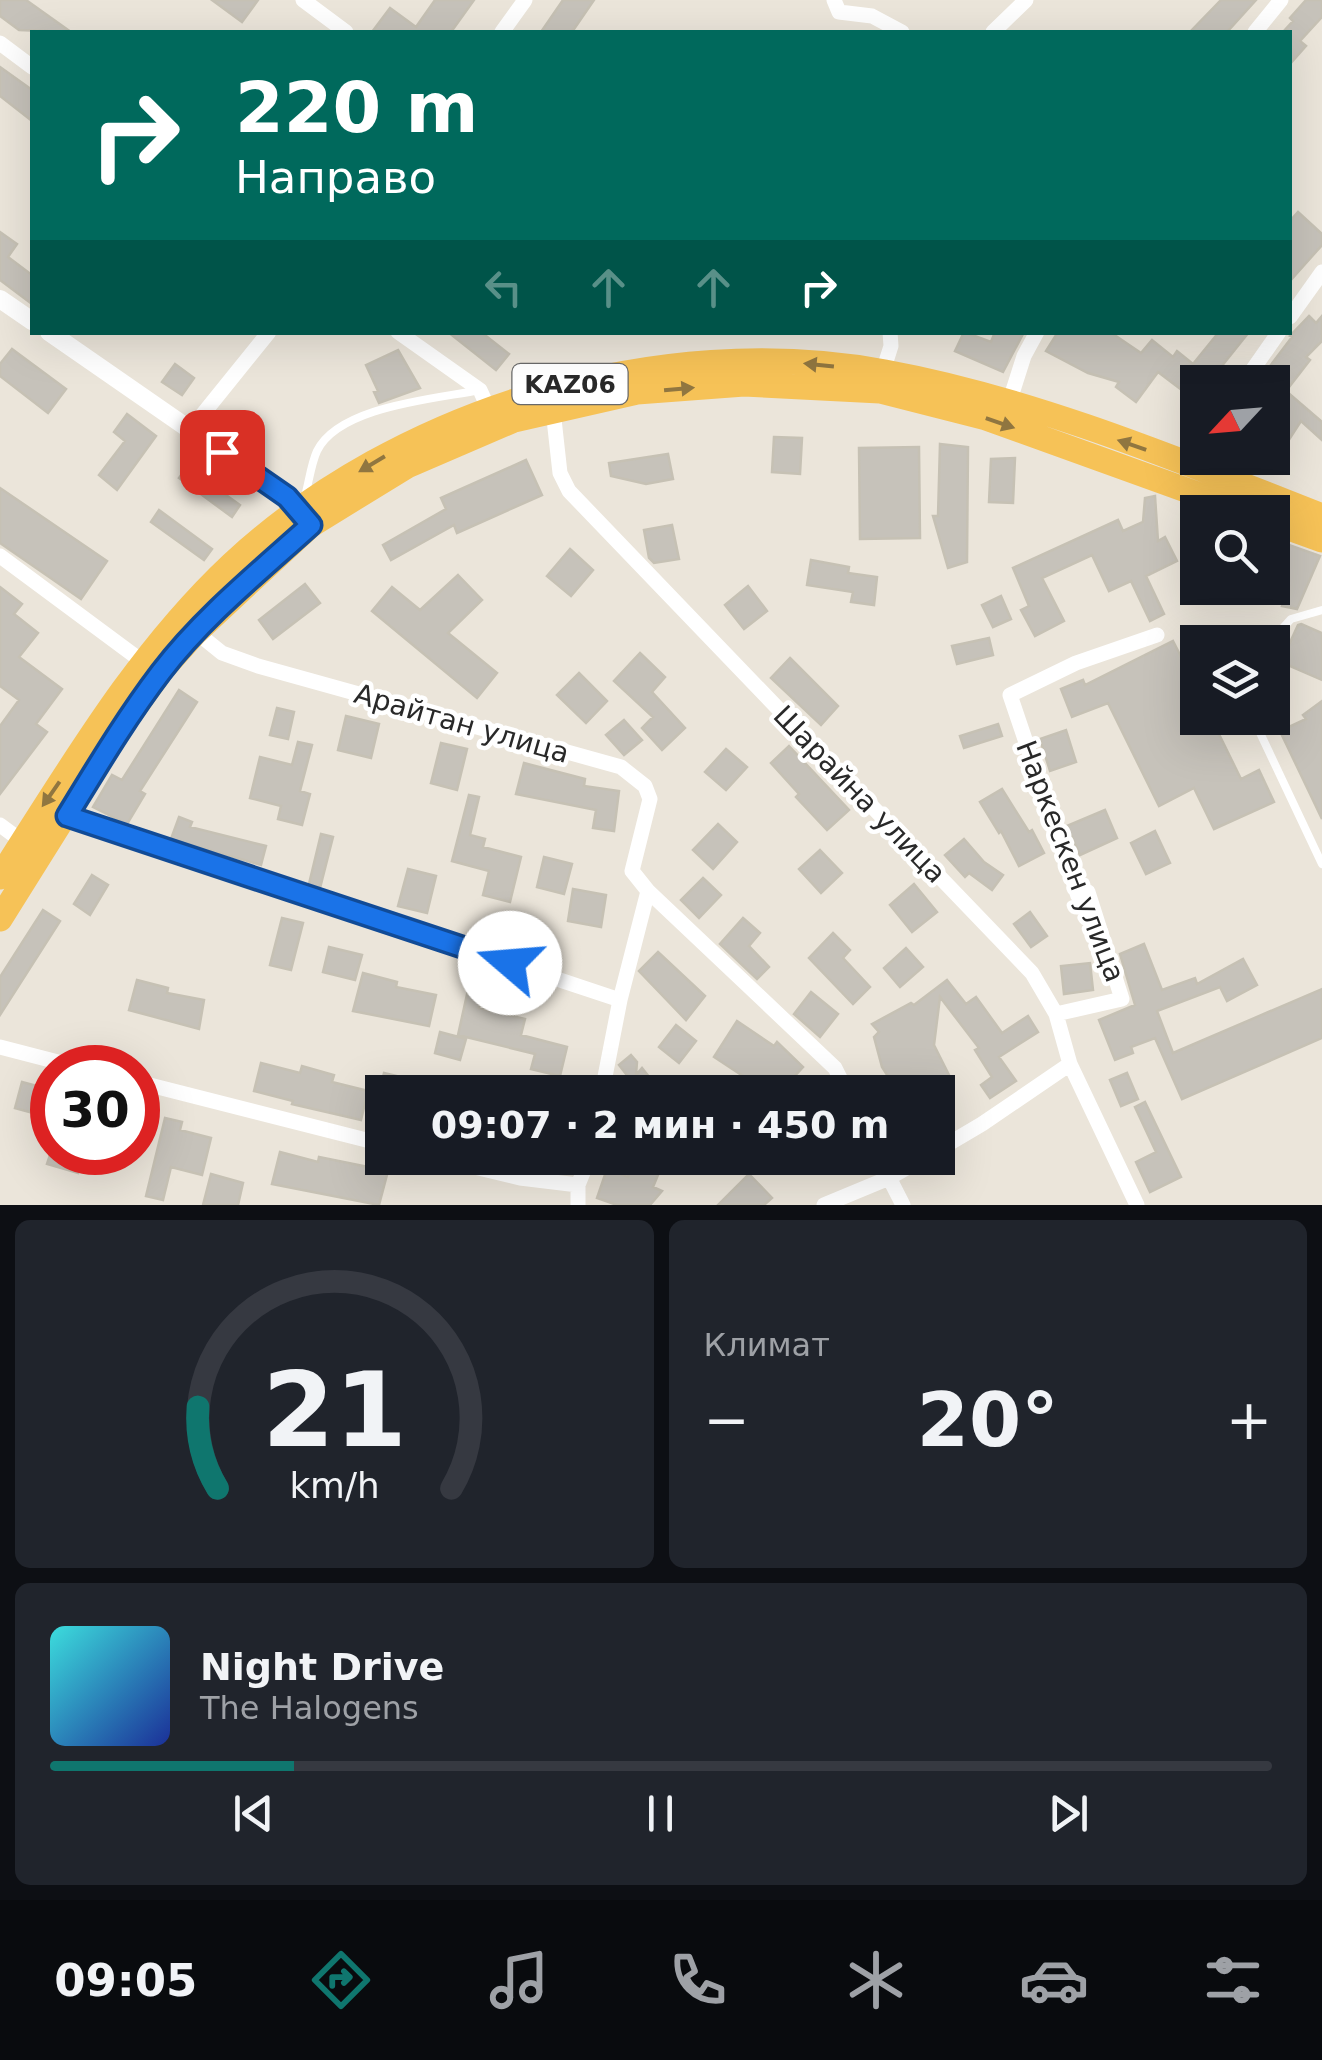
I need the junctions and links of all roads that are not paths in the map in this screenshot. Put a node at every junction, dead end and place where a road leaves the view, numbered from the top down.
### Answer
1 (303, 0) edge
2 (525, 0) edge
3 (1026, 0) edge
4 (1281, 0) edge
5 (837, 6) edge
6 (343, 30) edge
7 (503, 30) edge
8 (898, 30) edge
9 (995, 30) edge
10 (1258, 30) edge
11 (0, 43) edge
12 (30, 66) edge
13 (1322, 272) edge
14 (0, 299) edge
15 (1292, 314) edge
16 (30, 320) edge
17 (53, 335) edge
18 (267, 335) edge
19 (402, 335) edge
20 (890, 335) edge
21 (1035, 335) edge
22 (1277, 335) edge
23 (1256, 365) edge
24 (883, 371) junction
25 (484, 400) junction
26 (1009, 403) junction
27 (552, 410) junction
28 (190, 430) junction
29 (1180, 453) edge
30 (1233, 475) edge
31 (1200, 495) edge
32 (1322, 516) edge
33 (306, 517) junction
34 (1290, 528) edge
35 (1322, 540) edge
36 (0, 556) edge
37 (1322, 610) edge
38 (1286, 625) edge
39 (196, 632) junction
40 (1157, 635) dead end
41 (143, 662) junction
42 (1261, 735) edge
43 (67, 816) junction
44 (0, 825) edge
45 (23, 842) junction
46 (1322, 864) edge
47 (0, 878) edge
48 (648, 891) junction
49 (0, 918) edge
50 (620, 1000) junction
51 (1056, 1014) junction
52 (0, 1047) edge
53 (30, 1055) edge
54 (1070, 1064) junction
55 (605, 1075) edge
56 (838, 1075) edge
57 (160, 1088) edge
58 (365, 1140) edge
59 (955, 1140) edge
60 (508, 1175) edge
61 (581, 1175) edge
62 (888, 1175) edge
63 (894, 1175) edge
64 (889, 1178) junction
65 (578, 1184) junction
66 (578, 1205) edge
67 (824, 1205) edge
68 (902, 1205) edge
69 (1137, 1205) edge

1 - 6 street
2 - 7 street
3 - 9 street
4 - 10 street
5 - 8 street
11 - 12 street
13 - 15 street
14 - 16 street
17 - 28 street
18 - 28 street
19 - 25 street
20 - 24 street
21 - 26 street
22 - 23 street
24 -> 25 highway, KАZ06
24 - 26 highway, KАZ06
25 -> 33 highway, KАZ06
25 - 33 lane
29 -> 26 highway, KАZ06
27 -> 31 highway, KАZ06
27 - 33 highway, KАZ06
27 - 51 street, Шарайна улица
28 - 33 street
30 - 32 highway, KАZ06
33 - 39 highway, KАZ06
33 - 41 highway, KАZ06
34 - 35 highway
36 - 41 street
37 - 38 lane
39 - 43 highway, KАZ06
39 - 48 street, Арайтан улица
40 - 51 street, Наркескен улица
41 -> 45 highway, KАZ06
42 - 46 lane
43 - 49 highway, KАZ06
43 - 50 street
44 - 45 street
45 - 47 highway, KАZ06
48 - 50 street
48 - 56 street
50 - 55 street
51 - 54 street, Шарайна улица
52 - 53 street
54 - 59 street
54 - 69 street, Шарайна улица
57 - 58 street
60 - 65 street
61 - 65 street
62 - 64 street
63 - 64 street
64 - 67 street
64 - 68 street
65 - 66 street

